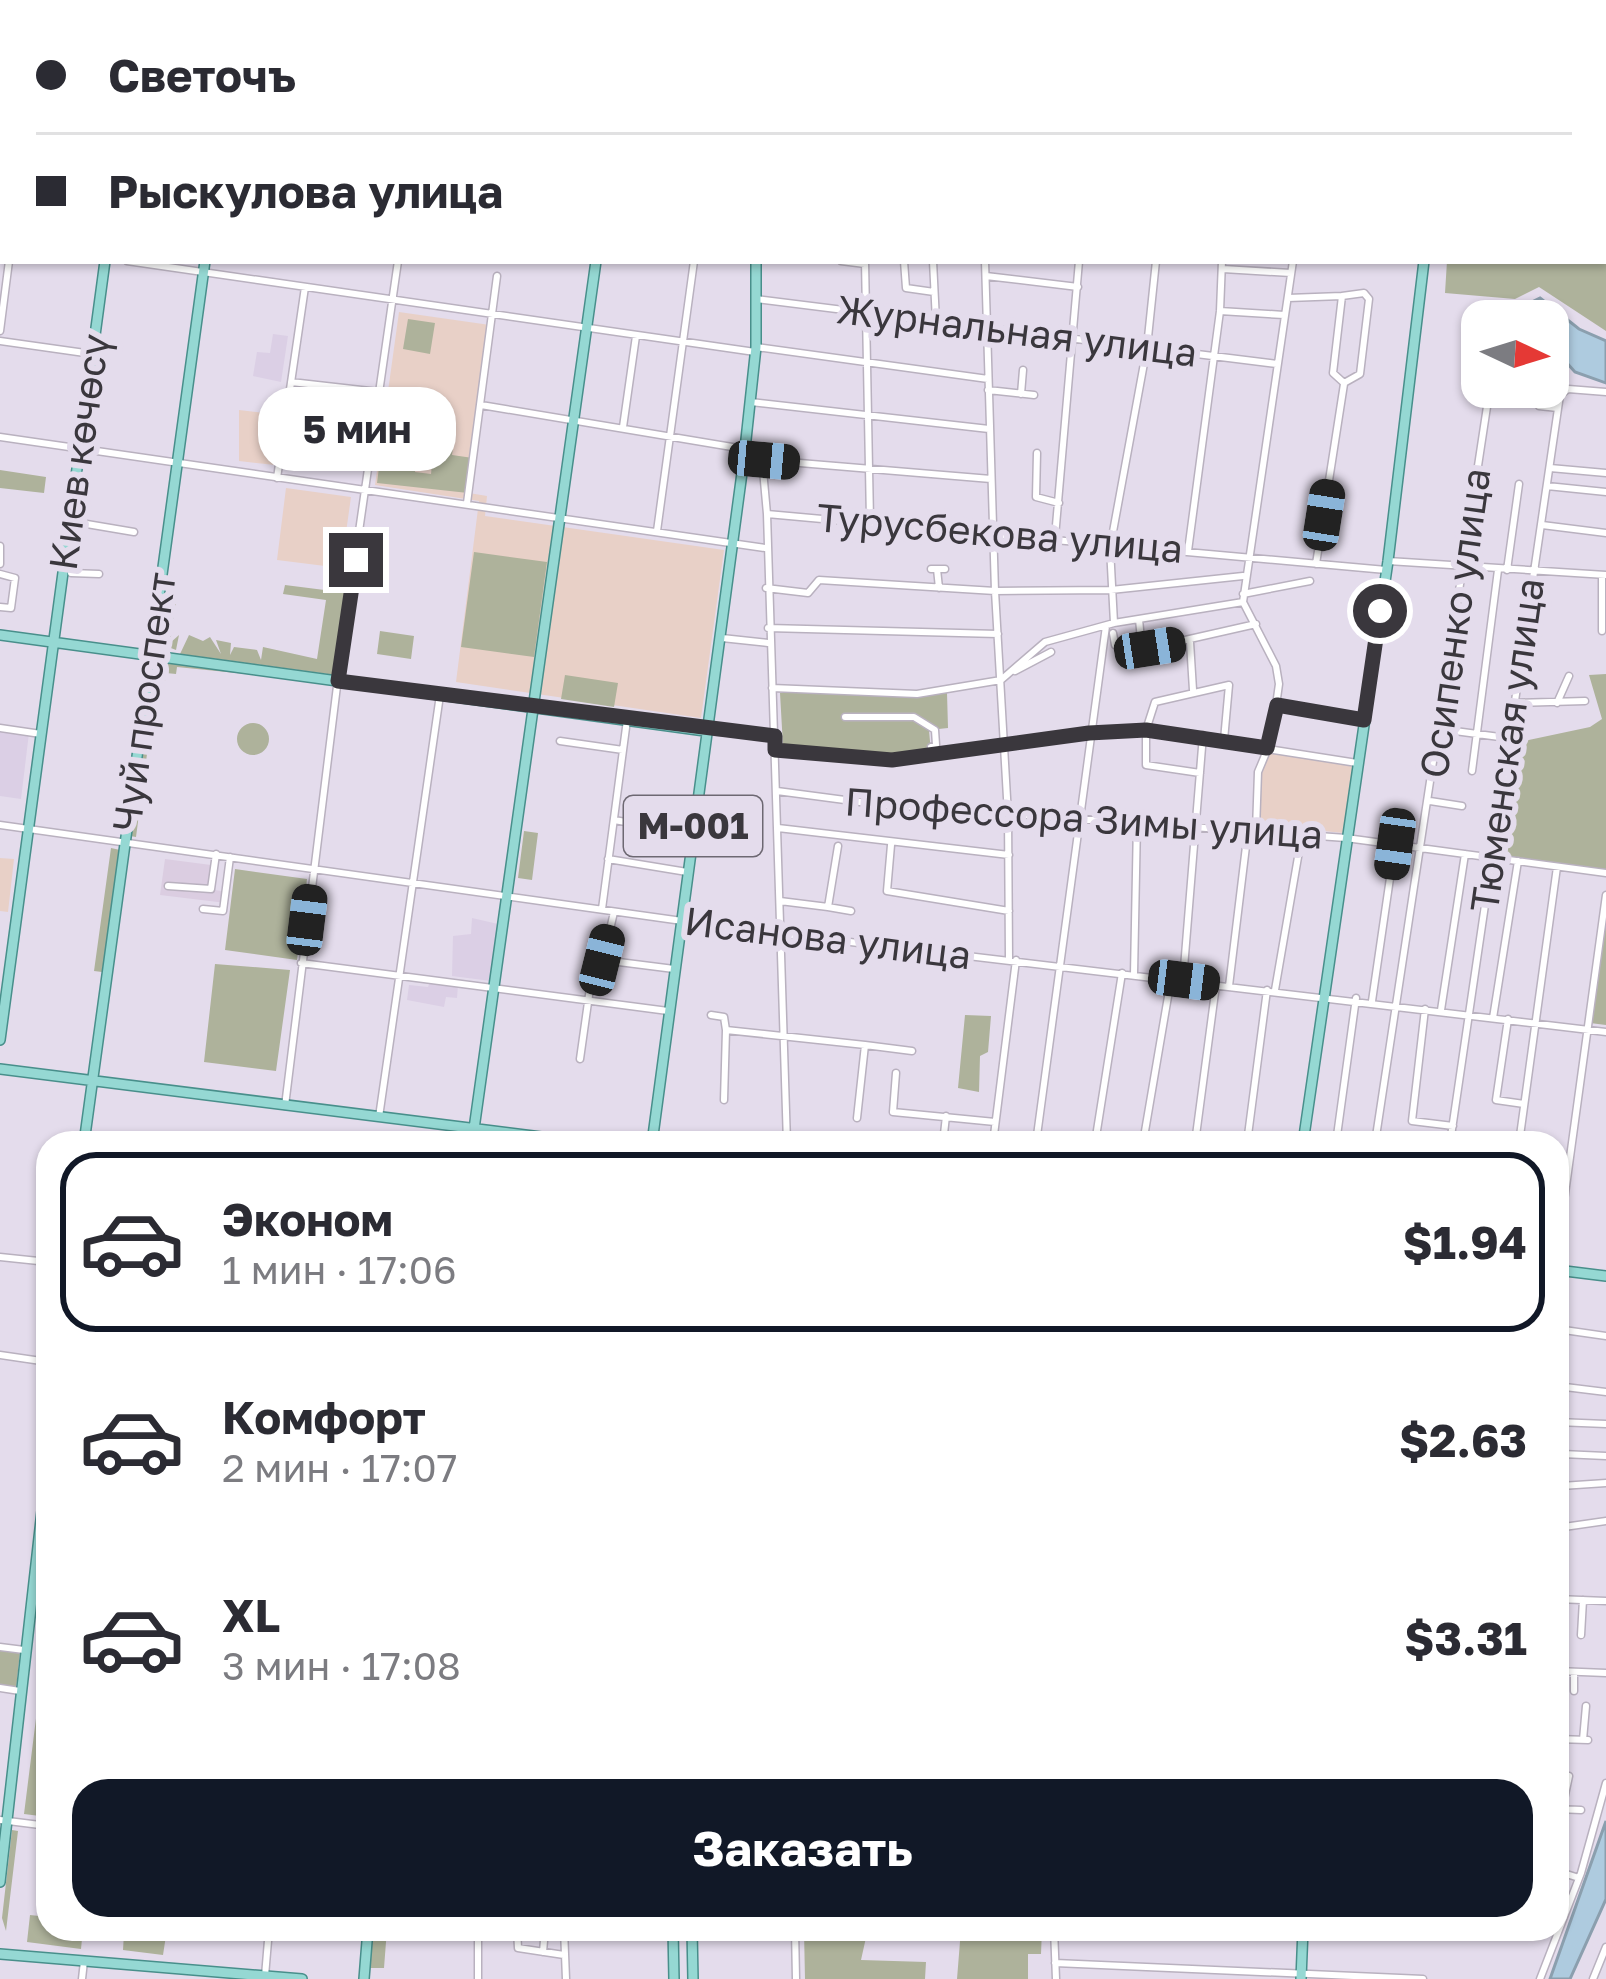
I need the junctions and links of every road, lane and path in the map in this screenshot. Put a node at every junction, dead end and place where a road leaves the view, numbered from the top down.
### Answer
1 (9, 264) edge
2 (105, 264) edge
3 (166, 264) edge
4 (398, 264) edge
5 (596, 264) edge
6 (694, 264) edge
7 (756, 264) edge
8 (865, 264) edge
9 (904, 264) edge
10 (933, 264) edge
11 (986, 264) edge
12 (1079, 264) edge
13 (1156, 264) edge
14 (1292, 264) edge
15 (1424, 264) edge
16 (1222, 265) edge
17 (204, 267) edge
18 (1291, 273) junction
19 (497, 275) dead end
20 (986, 276) junction
21 (1078, 286) junction
22 (305, 287) junction
23 (934, 292) junction
24 (1342, 296) junction
25 (1288, 298) junction
26 (756, 299) junction
27 (392, 300) junction
28 (1220, 311) junction
29 (866, 313) junction
30 (493, 314) junction
31 (1284, 315) junction
32 (936, 321) junction
33 (586, 328) junction
34 (987, 328) junction
35 (0, 331) edge
36 (636, 336) junction
37 (1074, 338) junction
38 (0, 341) edge
39 (683, 342) junction
40 (1147, 347) junction
41 (755, 349) junction
42 (92, 354) junction
43 (1213, 356) junction
44 (869, 363) junction
45 (1277, 364) junction
46 (1022, 370) dead end
47 (988, 379) junction
48 (291, 382) junction
49 (1344, 383) junction
50 (988, 390) junction
51 (1569, 391) edge
52 (379, 392) junction
53 (1606, 392) edge
54 (1021, 394) junction
55 (1034, 395) dead end
56 (751, 402) junction
57 (482, 405) junction
58 (1487, 408) edge
59 (1558, 408) edge
60 (871, 418) junction
61 (574, 421) junction
62 (284, 428) junction
63 (623, 429) junction
64 (989, 429) junction
65 (313, 433) dead end
66 (670, 436) junction
67 (0, 437) edge
68 (745, 447) junction
69 (79, 448) junction
70 (1037, 453) dead end
71 (762, 459) junction
72 (177, 464) junction
73 (1550, 468) junction
74 (873, 470) junction
75 (1606, 473) edge
76 (277, 478) junction
77 (991, 479) junction
78 (1519, 484) dead end
79 (1547, 486) junction
80 (365, 490) junction
81 (1606, 492) edge
82 (1059, 502) junction
83 (467, 503) junction
84 (767, 514) junction
85 (561, 516) junction
86 (69, 520) junction
87 (871, 520) junction
88 (1541, 525) junction
89 (656, 531) junction
90 (994, 531) junction
91 (134, 532) dead end
92 (1606, 533) edge
93 (1055, 537) junction
94 (732, 543) junction
95 (1114, 543) junction
96 (0, 545) edge
97 (765, 548) junction
98 (1188, 550) junction
99 (1249, 557) junction
100 (0, 564) edge
101 (1316, 564) junction
102 (1387, 565) junction
103 (1461, 566) junction
104 (938, 569) dead end
105 (1503, 570) junction
106 (1531, 572) junction
107 (71, 573) dead end
108 (0, 574) edge
109 (98, 574) dead end
110 (1604, 575) edge
111 (1243, 576) junction
112 (1310, 581) dead end
113 (766, 588) junction
114 (939, 588) junction
115 (1111, 590) junction
116 (995, 591) junction
117 (1243, 598) junction
118 (0, 607) edge
119 (1138, 620) junction
120 (1256, 624) junction
121 (1111, 627) junction
122 (768, 628) junction
123 (1602, 631) dead end
124 (0, 634) edge
125 (998, 634) junction
126 (718, 637) junction
127 (53, 642) junction
128 (1190, 642) junction
129 (769, 643) junction
130 (1150, 648) dead end
131 (1051, 652) dead end
132 (150, 654) junction
133 (1011, 671) junction
134 (1569, 676) dead end
135 (1001, 680) junction
136 (338, 681) junction
137 (772, 688) junction
138 (1193, 691) junction
139 (440, 695) junction
140 (1586, 701) dead end
141 (1511, 703) junction
142 (1557, 703) junction
143 (1277, 705) junction
144 (532, 708) junction
145 (845, 717) dead end
146 (626, 720) junction
147 (1364, 720) junction
148 (0, 728) edge
149 (1440, 729) junction
150 (1146, 730) junction
151 (706, 731) junction
152 (1089, 733) junction
153 (1476, 733) junction
154 (41, 734) junction
155 (1203, 735) junction
156 (775, 736) junction
157 (1507, 738) junction
158 (1224, 740) junction
159 (560, 741) dead end
160 (1004, 746) junction
161 (1267, 748) junction
162 (623, 750) junction
163 (775, 750) junction
164 (932, 751) junction
165 (1357, 763) junction
166 (1472, 771) dead end
167 (1200, 773) junction
168 (777, 791) junction
169 (1430, 801) junction
170 (1462, 806) dead end
171 (1008, 815) junction
172 (1083, 816) junction
173 (614, 820) junction
174 (1137, 820) junction
175 (0, 825) edge
176 (1196, 825) junction
177 (649, 826) dead end
178 (778, 828) junction
179 (28, 829) junction
180 (1252, 830) junction
181 (1302, 834) junction
182 (1346, 838) junction
183 (124, 842) junction
184 (1395, 844) junction
185 (892, 845) junction
186 (838, 846) dead end
187 (1423, 848) junction
188 (216, 854) junction
189 (1465, 854) junction
190 (1009, 855) junction
191 (230, 856) junction
192 (1492, 858) junction
193 (608, 859) junction
194 (1518, 861) junction
195 (1557, 867) junction
196 (313, 869) junction
197 (686, 872) junction
198 (1606, 873) edge
199 (413, 883) junction
200 (168, 886) dead end
201 (1606, 895) edge
202 (508, 897) junction
203 (780, 901) junction
204 (828, 907) junction
205 (203, 909) dead end
206 (602, 909) junction
207 (614, 911) junction
208 (851, 911) dead end
209 (1009, 911) junction
210 (680, 920) junction
211 (780, 934) junction
212 (602, 960) junction
213 (1012, 960) junction
214 (301, 962) junction
215 (1064, 967) junction
216 (674, 969) junction
217 (400, 973) junction
218 (1122, 973) junction
219 (1135, 974) junction
220 (1171, 979) junction
221 (1184, 980) junction
222 (1216, 985) junction
223 (498, 986) junction
224 (1228, 986) junction
225 (1271, 990) junction
226 (1323, 995) junction
227 (1355, 998) junction
228 (588, 1000) junction
229 (1372, 1000) junction
230 (1399, 1006) junction
231 (1425, 1009) junction
232 (1441, 1010) junction
233 (668, 1011) junction
234 (712, 1015) dead end
235 (1468, 1015) junction
236 (1493, 1018) junction
237 (1508, 1019) junction
238 (1535, 1023) junction
239 (726, 1030) junction
240 (1586, 1030) junction
241 (1606, 1032) edge
242 (784, 1034) junction
243 (0, 1040) edge
244 (865, 1045) junction
245 (912, 1051) dead end
246 (580, 1059) dead end
247 (0, 1069) edge
248 (896, 1072) dead end
249 (91, 1082) junction
250 (724, 1100) dead end
251 (1526, 1104) junction
252 (285, 1106) junction
253 (946, 1116) junction
254 (379, 1117) junction
255 (857, 1118) dead end
256 (995, 1122) junction
257 (1453, 1126) junction
258 (475, 1128) junction
259 (85, 1131) edge
260 (474, 1131) edge
261 (483, 1131) edge
262 (653, 1131) edge
263 (787, 1131) edge
264 (945, 1131) edge
265 (994, 1131) edge
266 (1038, 1131) edge
267 (1097, 1131) edge
268 (1145, 1131) edge
269 (1197, 1131) edge
270 (1249, 1131) edge
271 (1305, 1131) edge
272 (1338, 1131) edge
273 (1378, 1131) edge
274 (1452, 1131) edge
275 (1522, 1131) edge
276 (1569, 1160) edge
277 (0, 1257) edge
278 (36, 1261) edge
279 (1569, 1271) edge
280 (1606, 1276) edge
281 (1569, 1331) edge
282 (1606, 1336) edge
283 (0, 1355) edge
284 (36, 1360) edge
285 (1569, 1387) edge
286 (1606, 1392) edge
287 (1569, 1422) edge
288 (1606, 1424) edge
289 (1569, 1454) edge
290 (1606, 1456) edge
291 (1606, 1483) edge
292 (1569, 1485) edge
293 (1606, 1521) edge
294 (1569, 1526) edge
295 (1569, 1599) edge
296 (1582, 1600) junction
297 (1606, 1600) edge
298 (36, 1601) edge
299 (1581, 1635) dead end
300 (0, 1647) edge
301 (28, 1651) junction
302 (1569, 1672) edge
303 (1574, 1672) junction
304 (1606, 1673) edge
305 (0, 1688) edge
306 (23, 1691) junction
307 (1574, 1691) dead end
308 (1586, 1706) dead end
309 (1569, 1739) edge
310 (1606, 1783) edge
311 (1569, 1809) edge
312 (1581, 1810) dead end
313 (4, 1820) edge
314 (36, 1824) edge
315 (1569, 1875) edge
316 (1579, 1879) junction
317 (0, 1882) edge
318 (1569, 1898) edge
319 (268, 1941) edge
320 (367, 1941) edge
321 (478, 1941) edge
322 (517, 1941) edge
323 (544, 1941) edge
324 (564, 1941) edge
325 (673, 1941) edge
326 (692, 1941) edge
327 (795, 1941) edge
328 (1054, 1941) edge
329 (1303, 1941) edge
330 (1549, 1941) edge
331 (1606, 1947) edge
332 (543, 1952) junction
333 (0, 1954) edge
334 (564, 1954) junction
335 (84, 1961) junction
336 (1055, 1963) junction
337 (265, 1976) edge
338 (1302, 1976) edge
339 (82, 1979) edge
340 (302, 1979) edge
341 (364, 1979) edge
342 (478, 1979) edge
343 (566, 1979) edge
344 (674, 1979) edge
345 (693, 1979) edge
346 (796, 1979) edge
347 (1056, 1979) edge
348 (1423, 1979) edge
349 (1540, 1979) edge
350 (1593, 1979) edge

1 - 35 street
2 - 42 main road, Киев көчөсү
3 - 17 street
4 - 27 street
5 - 33 main road
6 - 39 street
7 - 26 main road, М-001
8 - 29 street
9 - 23 street
10 - 23 street
11 - 20 street
12 - 21 street
13 - 40 street
14 - 18 street
15 - 102 main road
16 - 18 street
16 - 28 street
17 - 22 street
17 - 72 main road, Чуй проспект
18 - 25 street
19 - 30 street
20 - 21 street
20 - 34 street
21 - 37 street
22 - 27 street
22 - 48 street
23 - 32 street
24 - 25 street
24 - 49 street
24 - 49 street
25 - 31 street
26 - 29 street, Журнальная улица
26 - 41 main road, М-001
27 - 30 street
27 - 52 street
28 - 31 street
28 - 43 street
29 - 32 street, Журнальная улица
29 - 44 street
30 - 33 street
30 - 57 street
31 - 45 street
32 - 34 street, Журнальная улица
33 - 36 street
33 - 61 main road
34 - 37 street, Журнальная улица
34 - 47 street
36 - 39 street
36 - 63 street
37 - 40 street, Журнальная улица
37 - 82 street
38 - 42 street
39 - 41 street
39 - 66 street
40 - 43 street, Журнальная улица
40 - 95 street
41 - 44 street
41 - 56 main road, М-001
42 - 69 main road, Киев көчөсү
43 - 45 street, Журнальная улица
43 - 98 street
44 - 47 street
44 - 60 street
45 - 99 street
46 - 54 street
47 - 50 street
48 - 52 street
48 - 62 street
49 - 101 street
50 - 54 street
50 - 64 street
51 - 53 street
52 - 80 street
54 - 55 street
56 - 60 street
56 - 68 main road, М-001
57 - 61 street
57 - 83 street
58 - 103 street, Осипенко улица
59 - 73 street, Тюменская улица
60 - 64 street
60 - 74 street
61 - 63 street
61 - 85 main road
62 - 65 street
62 - 76 street
63 - 66 street
64 - 77 street
66 - 68 street
66 - 89 street
67 - 69 street, Турусбекова улица
68 - 71 street
68 - 94 main road, М-001
69 - 72 street, Турусбекова улица
69 - 86 main road, Киев көчөсү
70 - 82 street
71 - 74 street
71 - 84 street
72 - 76 street, Турусбекова улица
72 - 132 main road, Чуй проспект
73 - 75 street
73 - 79 street, Тюменская улица
74 - 77 street
74 - 87 street
76 - 80 street, Турусбекова улица
77 - 90 street
78 - 105 street
79 - 81 street
79 - 88 street, Тюменская улица
80 - 83 street, Турусбекова улица
80 - 136 street
82 - 93 street
83 - 85 street, Турусбекова улица
84 - 87 street, Турусбекова улица
84 - 97 street, Турусбекова улица
85 - 89 street, Турусбекова улица
85 - 144 main road
86 - 91 street
86 - 127 main road, Киев көчөсү
87 - 90 street, Турусбекова улица
88 - 92 street
88 - 106 street, Тюменская улица
89 - 94 street, Турусбекова улица
90 - 93 street, Турусбекова улица
90 - 116 street
93 - 95 street, Турусбекова улица
94 - 97 street, Турусбекова улица
94 - 126 main road, М-001
95 - 98 street, Турусбекова улица
95 - 115 street
96 - 100 street
97 - 113 street
98 - 99 street, Турусбекова улица
99 - 101 street, Турусбекова улица
99 - 111 street
101 - 102 street, Турусбекова улица
102 - 103 street, Турусбекова улица
102 - 147 main road
103 - 105 street, Турусбекова улица
103 - 149 street, Осипенко улица
104 - 114 street
105 - 106 street, Турусбекова улица
105 - 153 street
106 - 110 street, Турусбекова улица
106 - 141 street, Тюменская улица
107 - 109 street
108 - 118 street
110 - 123 street
111 - 115 street
111 - 117 street
112 - 117 street
113 - 114 street
113 - 122 street
114 - 116 street
115 - 116 street
115 - 121 street
116 - 125 street
117 - 119 street
117 - 120 street
119 - 121 street
119 - 121 street
120 - 128 street
120 - 143 street
121 - 133 street
121 - 152 street
122 - 125 street
122 - 129 street
124 - 127 main road
125 - 135 street
126 - 129 street
126 - 151 main road, М-001
127 - 132 main road
127 - 154 main road, Киев көчөсү
128 - 130 street
128 - 138 street
129 - 137 street
131 - 133 street
132 - 136 main road
132 - 183 main road, Чуй проспект
133 - 135 street
134 - 142 street
135 - 137 street
135 - 160 street
136 - 139 main road
136 - 196 street
137 - 156 street
138 - 150 street
138 - 158 street
139 - 144 main road
139 - 199 street
140 - 142 street
141 - 142 street
141 - 157 street, Тюменская улица
143 - 147 street
143 - 161 street
144 - 146 main road
144 - 202 main road
145 - 164 street
146 - 151 main road
146 - 162 street
147 - 165 main road
148 - 154 street
149 - 153 street
149 - 169 street, Осипенко улица
150 - 152 street
150 - 155 street
150 - 167 street
151 - 156 street
151 - 197 main road, М-001
152 - 160 street
152 - 172 street
153 - 157 street
153 - 166 street
154 - 179 main road, Киев көчөсү
155 - 158 street
155 - 167 street
156 - 163 street
157 - 192 street, Тюменская улица
158 - 161 street
159 - 162 street
160 - 164 street
160 - 171 street
161 - 165 street
161 - 180 street
162 - 173 street
163 - 164 street
163 - 168 street
165 - 182 main road
167 - 176 street
168 - 171 street, Профессора Зимы улица
168 - 178 street
169 - 170 street
169 - 187 street, Осипенко улица
171 - 172 street, Профессора Зимы улица
171 - 190 street
172 - 174 street, Профессора Зимы улица
172 - 215 street
173 - 177 street
173 - 193 street
174 - 176 street, Профессора Зимы улица
174 - 219 street
175 - 179 street, Исанова улица
176 - 180 street, Профессора Зимы улица
176 - 221 street
178 - 185 street
178 - 203 street
179 - 183 street, Исанова улица
179 - 243 main road, Киев көчөсү
180 - 181 street, Профессора Зимы улица
180 - 224 street
181 - 182 street, Профессора Зимы улица
181 - 225 street
182 - 184 street, Профессора Зимы улица
182 - 226 main road
183 - 188 street, Исанова улица
183 - 249 main road, Чуй проспект
184 - 187 street, Профессора Зимы улица
184 - 229 street
185 - 190 street
185 - 209 street
186 - 204 street
187 - 189 street, Профессора Зимы улица
187 - 230 street, Осипенко улица
188 - 191 street, Исанова улица
188 - 200 street
189 - 192 street, Профессора Зимы улица
189 - 232 street
190 - 209 street
191 - 196 street, Исанова улица
191 - 205 street
192 - 194 street, Профессора Зимы улица
192 - 235 street, Тюменская улица
193 - 197 street
193 - 206 street
194 - 195 street, Профессора Зимы улица
194 - 236 street
195 - 198 street, Профессора Зимы улица
195 - 238 street
196 - 199 street, Исанова улица
196 - 214 street
197 - 210 main road, М-001
199 - 202 street, Исанова улица
199 - 217 street
201 - 240 street
202 - 206 street, Исанова улица
202 - 223 main road
203 - 204 street
203 - 211 street
204 - 208 street
206 - 207 street, Исанова улица
207 - 210 street, Исанова улица
207 - 212 street
209 - 213 street
210 - 211 street, Исанова улица
210 - 216 main road, М-001
211 - 213 street, Исанова улица
211 - 242 street
212 - 216 street
212 - 228 street
213 - 215 street, Исанова улица
213 - 256 street
214 - 217 street
214 - 252 street
215 - 218 street, Исанова улица
215 - 266 street
216 - 233 main road, М-001
217 - 223 street
217 - 254 street
218 - 219 street, Исанова улица
218 - 267 street
219 - 220 street, Исанова улица
220 - 221 street, Исанова улица
220 - 268 street
221 - 222 street, Исанова улица
222 - 224 street, Исанова улица
222 - 269 street
223 - 228 street
223 - 258 main road
224 - 225 street, Исанова улица
225 - 226 street, Исанова улица
225 - 270 street
226 - 227 street, Исанова улица
226 - 271 main road
227 - 229 street, Исанова улица
227 - 272 street
228 - 233 street
228 - 246 street
229 - 230 street, Исанова улица
230 - 231 street, Исанова улица
230 - 273 street, Осипенко улица
231 - 232 street, Исанова улица
231 - 257 street
232 - 235 street, Исанова улица
233 - 262 main road, М-001
234 - 239 street
235 - 236 street, Исанова улица
235 - 257 street, Тюменская улица
236 - 237 street, Исанова улица
237 - 238 street, Исанова улица
237 - 251 street
238 - 240 street, Исанова улица
238 - 251 street
239 - 242 street
239 - 250 street
240 - 241 street, Исанова улица
240 - 276 street
242 - 244 street
242 - 263 street
244 - 245 street
244 - 255 street
247 - 249 main road
248 - 253 street
249 - 252 main road
249 - 259 main road, Чуй проспект
251 - 275 street
252 - 254 main road
253 - 256 street
253 - 264 street
254 - 258 main road
256 - 265 street
257 - 274 street, Тюменская улица
258 - 260 main road
258 - 261 main road
277 - 278 street
279 - 280 main road
281 - 282 street
283 - 284 street
285 - 286 street
287 - 288 street
289 - 290 street
291 - 292 street
293 - 294 street
295 - 296 street
296 - 297 street
296 - 299 street
298 - 301 main road
300 - 301 street
301 - 306 main road
302 - 303 street
303 - 304 street
303 - 307 street
305 - 306 street
306 - 313 main road
308 - 309 street
310 - 316 street
311 - 312 street
313 - 314 street
313 - 317 main road
315 - 316 street
316 - 318 street
319 - 337 street
320 - 341 main road
321 - 342 street
322 - 332 street
323 - 332 street
324 - 334 street
325 - 344 main road
326 - 345 main road
327 - 346 street
328 - 336 street
329 - 338 main road
330 - 349 street
331 - 350 street
332 - 334 street
333 - 335 main road
334 - 343 street
335 - 337 main road
335 - 339 street
336 - 338 street
336 - 347 street
337 - 340 main road
338 - 348 street

